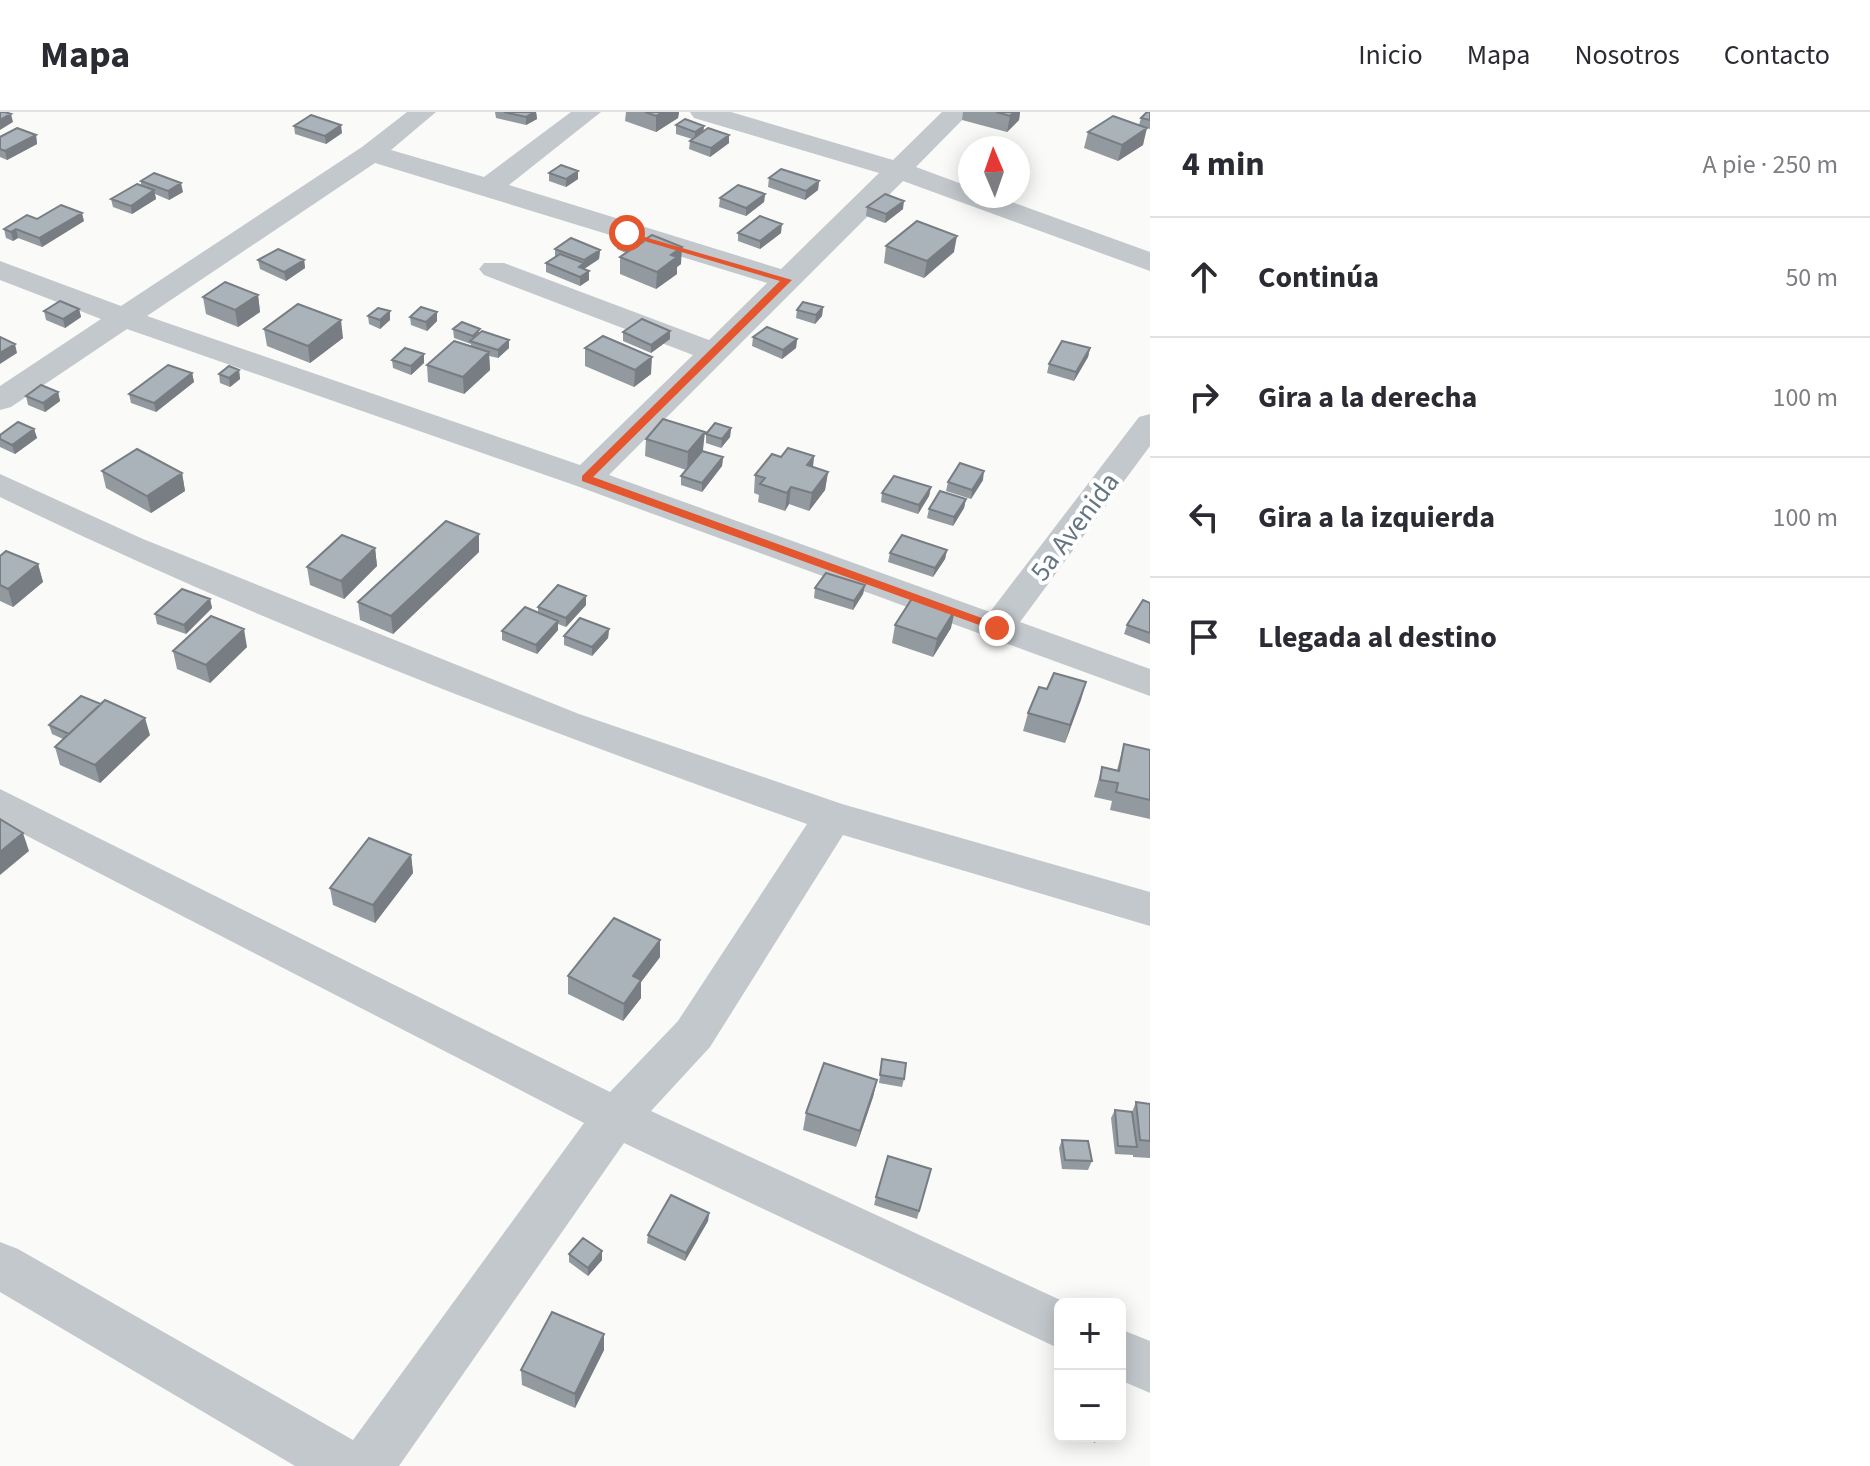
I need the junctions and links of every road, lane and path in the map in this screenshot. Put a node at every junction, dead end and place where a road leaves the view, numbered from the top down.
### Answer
1 (423, 112) edge
2 (588, 112) edge
3 (703, 112) edge
4 (957, 112) edge
5 (371, 153) junction
6 (898, 170) junction
7 (490, 186) junction
8 (1150, 262) edge
9 (494, 269) dead end
10 (0, 270) edge
11 (787, 280) junction
12 (124, 318) junction
13 (713, 352) junction
14 (0, 400) edge
15 (1150, 424) edge
16 (586, 478) junction
17 (0, 484) edge
18 (997, 628) junction
19 (1150, 683) edge
20 (0, 804) edge
21 (833, 817) junction
22 (1150, 909) edge
23 (616, 1117) junction
24 (0, 1265) edge
25 (1054, 1322) edge
26 (1126, 1356) edge
27 (1150, 1368) edge
28 (346, 1466) edge
29 (367, 1466) edge

1 - 5 street
2 - 7 street
3 - 6 street
4 - 6 street
5 - 7 street
5 - 12 street
6 - 8 street
6 - 11 street
7 - 11 street
9 - 13 street
10 - 12 street
11 - 13 street
12 - 14 street
12 - 16 street
13 - 16 street
15 - 18 street, 5a Avenida
16 - 18 street
17 - 21 street
18 - 19 street
20 - 23 street
21 - 22 street
21 - 23 street
23 - 25 street
23 - 29 street
24 - 28 street
26 - 27 street

